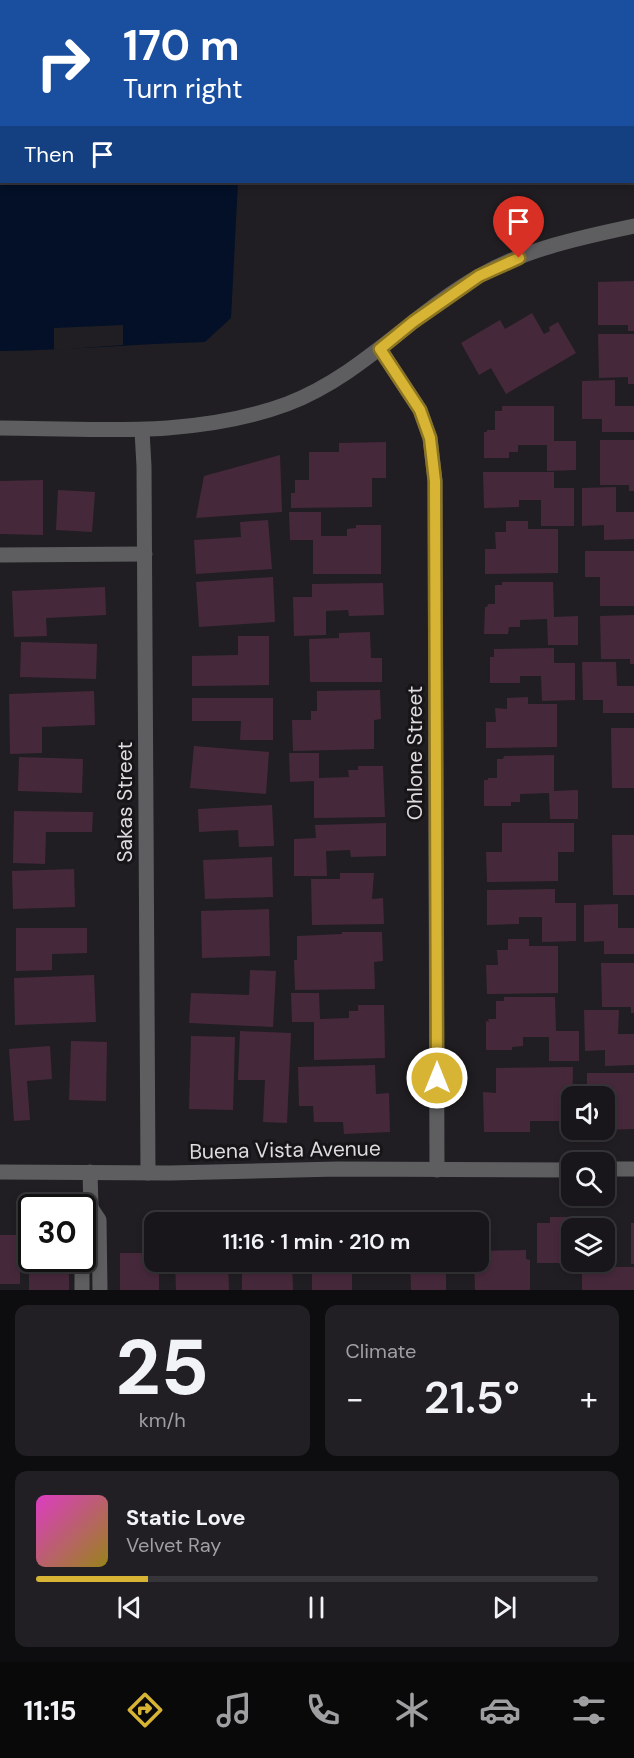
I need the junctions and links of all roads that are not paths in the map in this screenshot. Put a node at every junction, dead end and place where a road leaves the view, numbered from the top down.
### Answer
1 (634, 226) edge
2 (380, 349) junction
3 (0, 428) edge
4 (142, 430) junction
5 (145, 554) junction
6 (0, 555) edge
7 (615, 1169) edge
8 (634, 1169) edge
9 (437, 1170) junction
10 (561, 1170) edge
11 (0, 1172) edge
12 (90, 1172) junction
13 (148, 1173) junction
14 (91, 1194) edge
15 (96, 1216) edge
16 (82, 1272) edge
17 (82, 1290) edge
18 (100, 1290) edge

1 - 2 street
2 - 4 street
2 - 9 street, Ohlone Street
3 - 4 street
4 - 5 street, Sakas Street
5 - 6 street
5 - 13 street, Sakas Street
7 - 8 street
9 - 10 street, Buena Vista Avenue
9 - 13 street, Buena Vista Avenue
11 - 12 street, Buena Vista Avenue
12 - 13 street, Buena Vista Avenue
12 - 14 street
15 - 18 street
16 - 17 street

